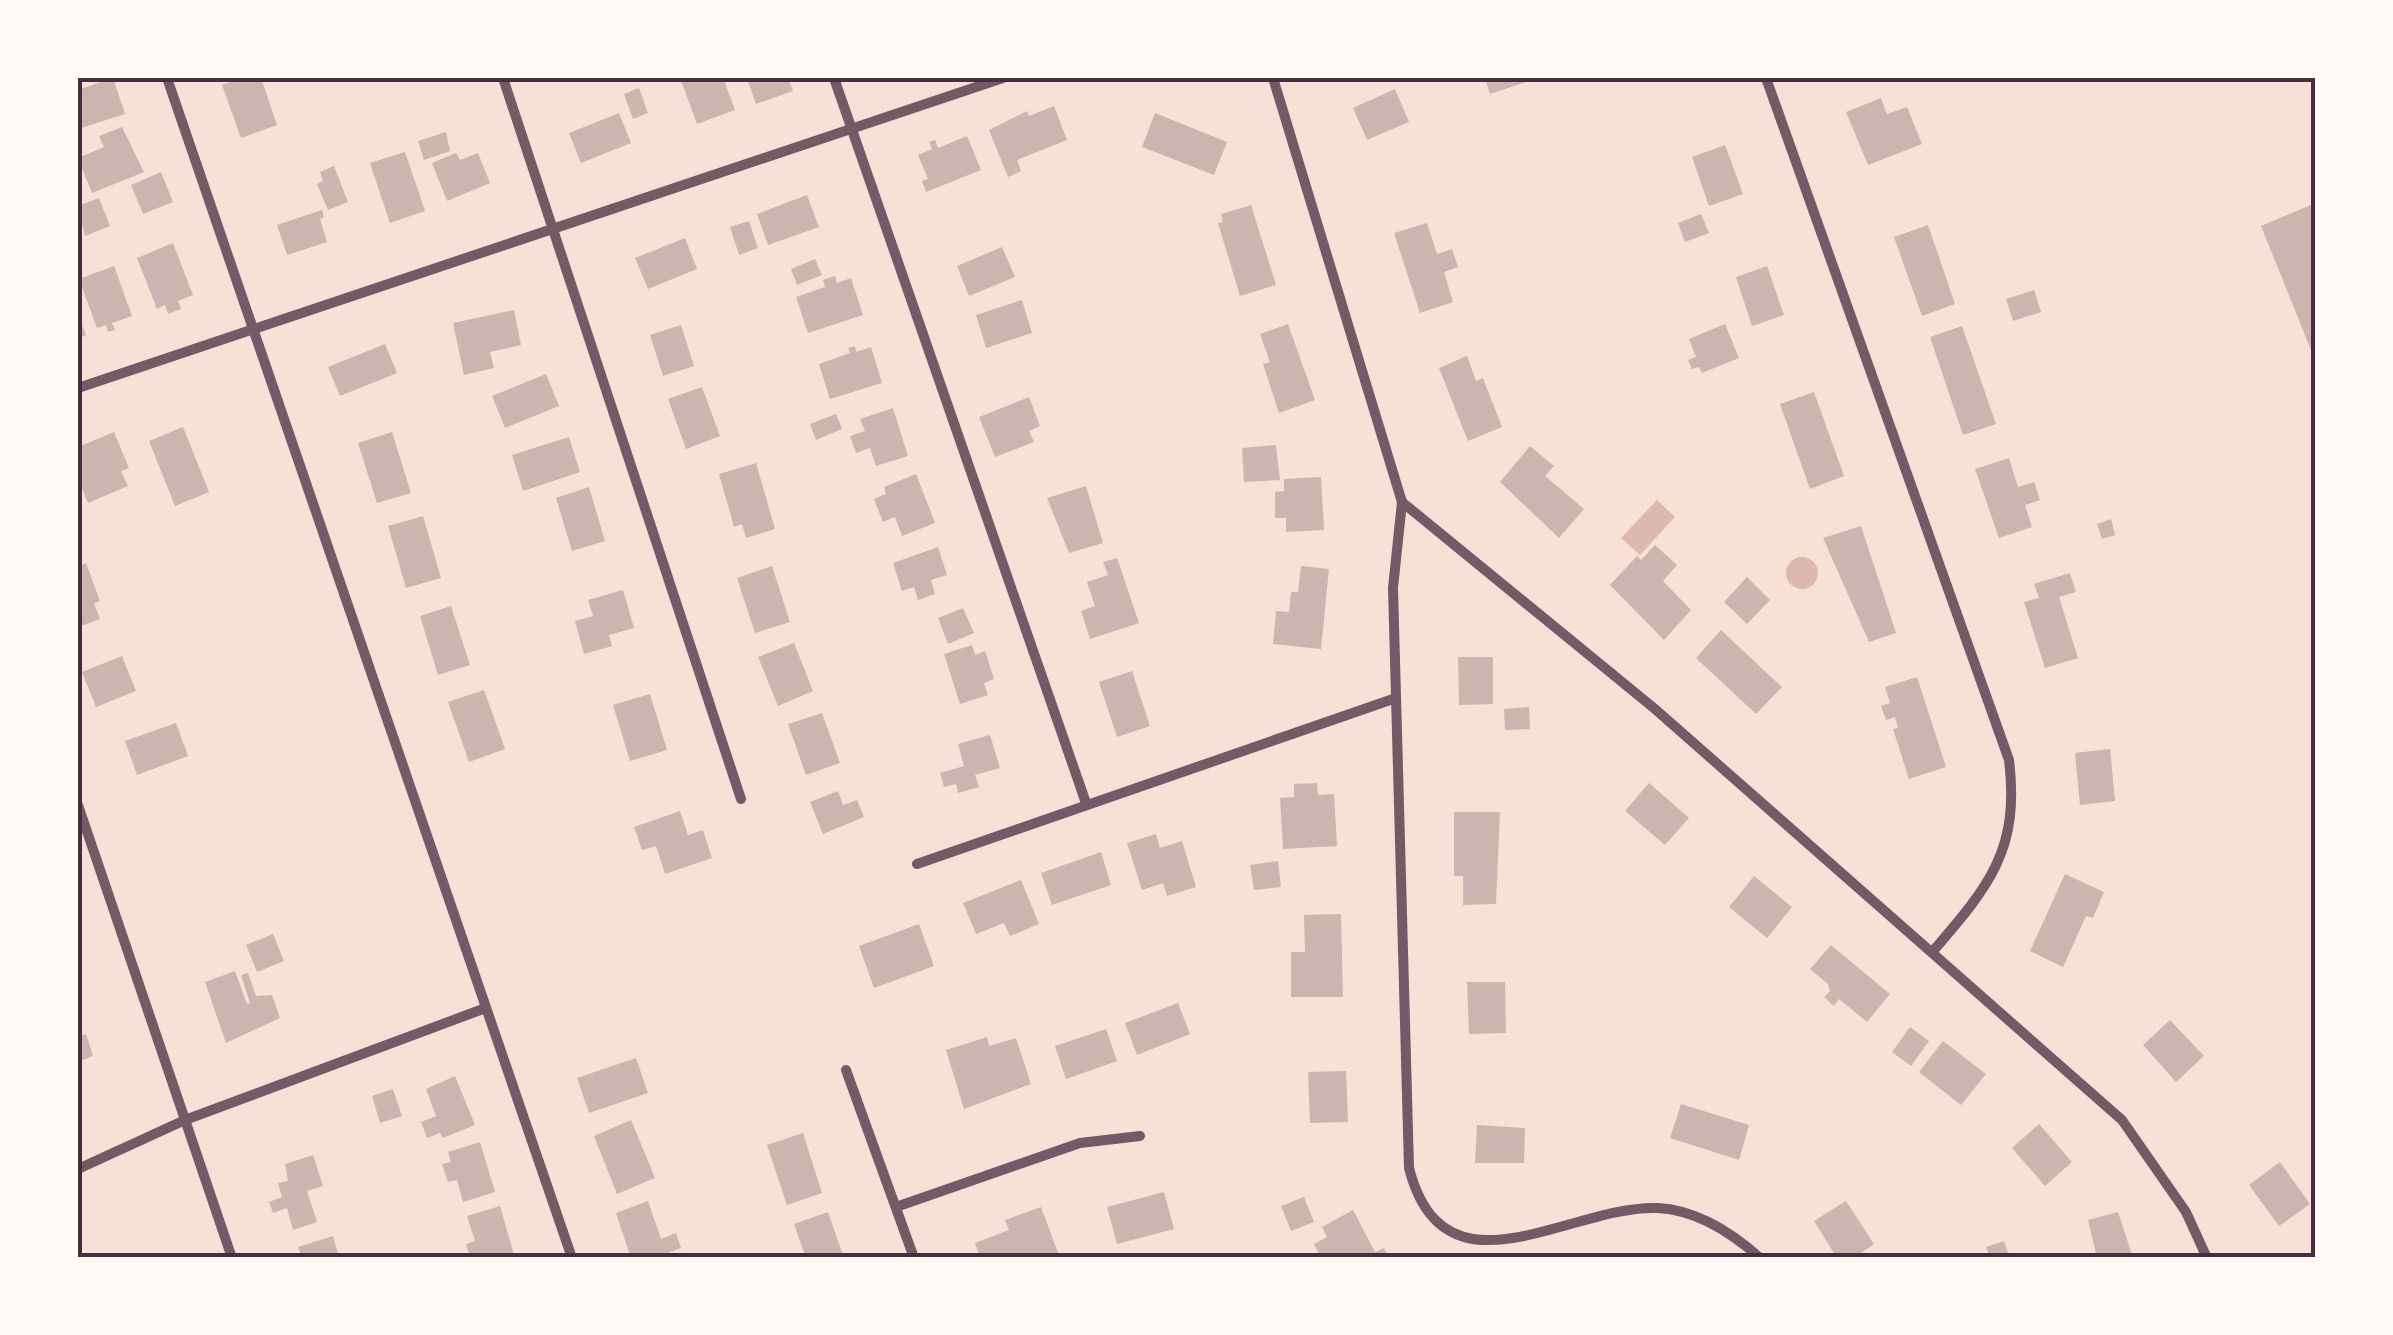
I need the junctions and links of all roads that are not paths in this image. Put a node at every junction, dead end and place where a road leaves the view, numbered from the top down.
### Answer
1 (167, 78) edge
2 (503, 78) edge
3 (834, 78) edge
4 (1004, 78) edge
5 (1273, 78) edge
6 (1766, 78) edge
7 (852, 127) junction
8 (556, 229) junction
9 (253, 327) junction
10 (78, 388) edge
11 (1402, 502) junction
12 (1396, 698) junction
13 (740, 799) dead end
14 (1086, 803) junction
15 (78, 805) edge
16 (917, 864) dead end
17 (1934, 950) junction
18 (483, 1009) junction
19 (846, 1070) dead end
20 (185, 1120) junction
21 (1140, 1136) dead end
22 (78, 1169) edge
23 (896, 1207) junction
24 (232, 1258) edge
25 (572, 1258) edge
26 (914, 1258) edge
27 (1760, 1258) edge
28 (2207, 1258) edge

1 - 9 street
2 - 8 street
3 - 7 street
4 - 7 street
5 - 11 street
6 - 17 street
7 - 8 street
7 - 14 street
8 - 9 street
8 - 13 street
9 - 10 street
9 - 18 street
11 - 12 street
11 - 17 street
12 - 14 street
12 - 27 street
14 - 16 street
15 - 20 street
17 - 28 street
18 - 20 street
18 - 25 street
19 - 23 street
20 - 22 street
20 - 24 street
21 - 23 street
23 - 26 street

